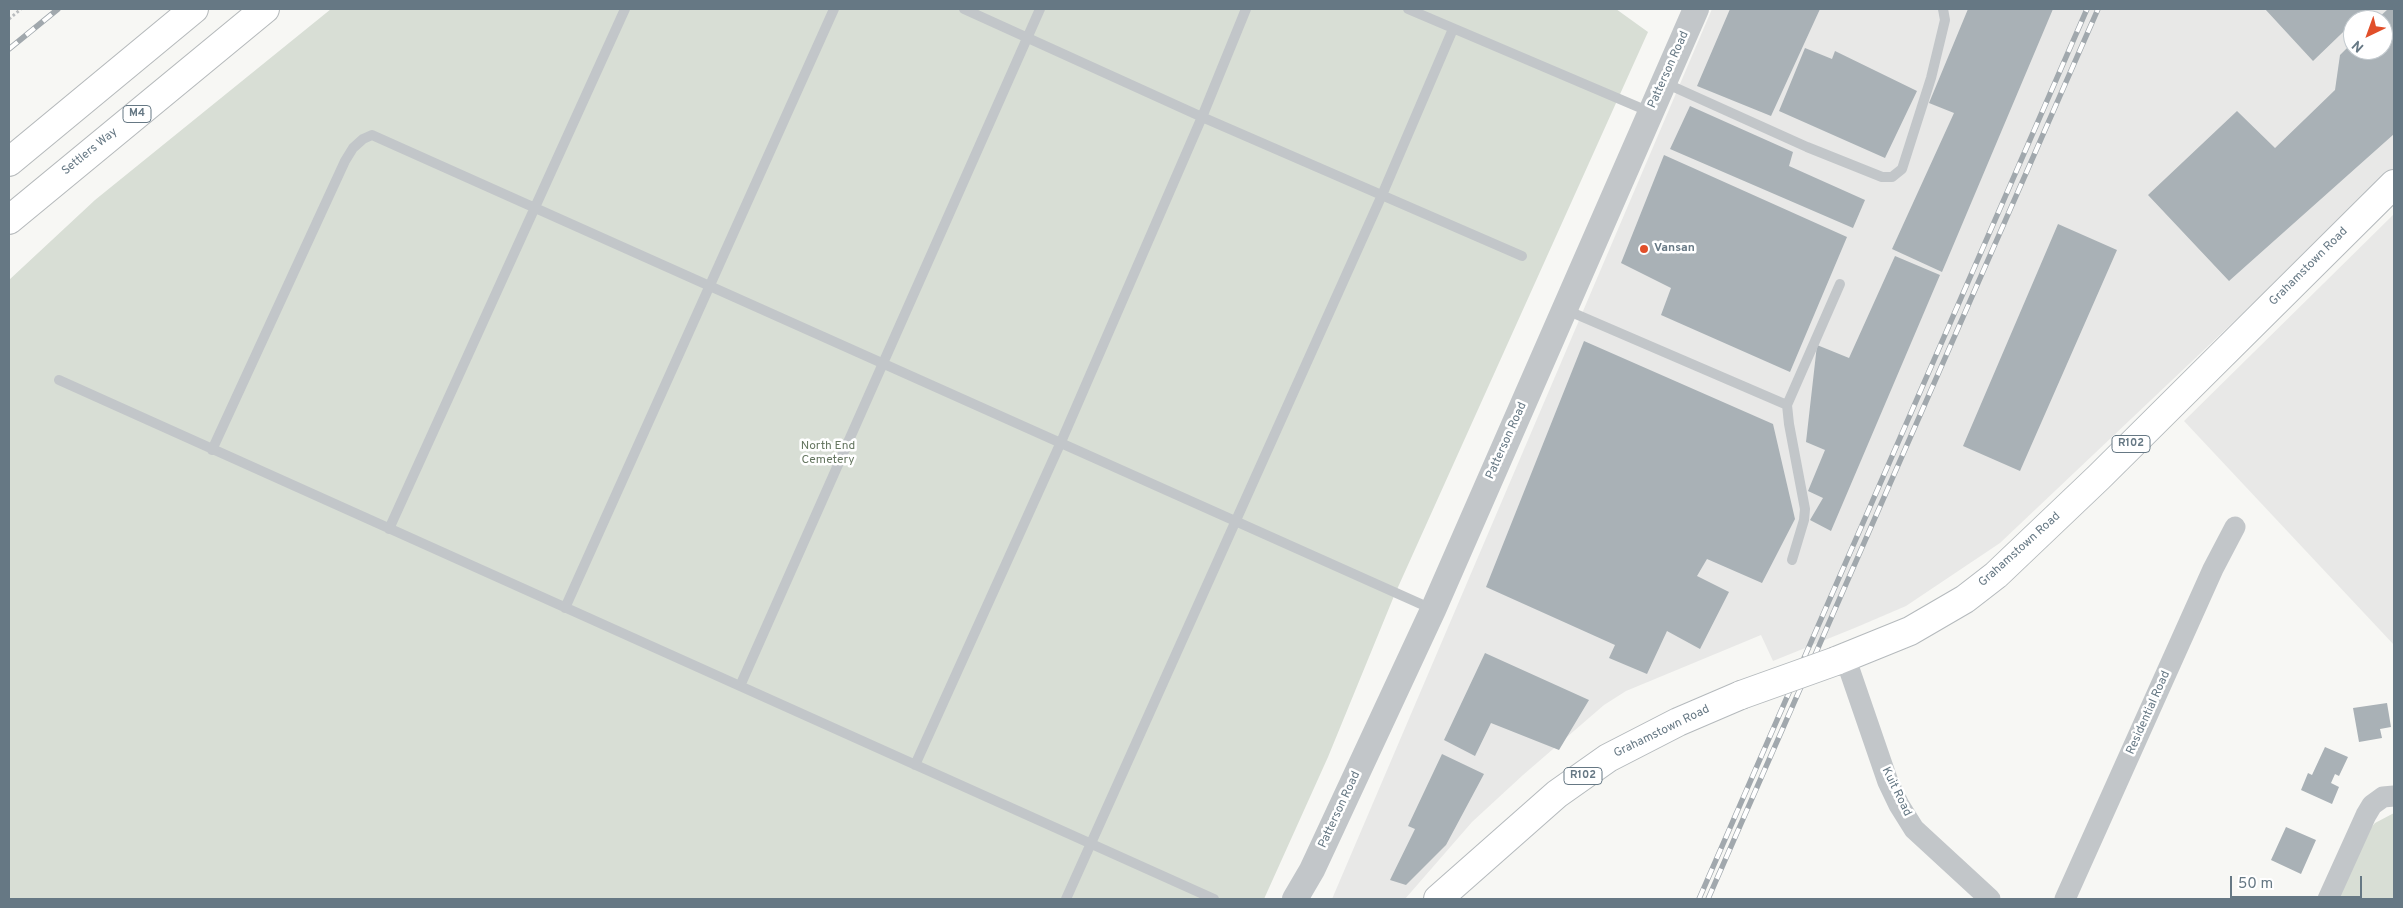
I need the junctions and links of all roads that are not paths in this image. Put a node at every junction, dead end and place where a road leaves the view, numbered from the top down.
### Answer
1 (194, 9) edge
2 (265, 9) edge
3 (625, 9) edge
4 (834, 9) edge
5 (964, 9) edge
6 (1040, 9) edge
7 (1246, 9) edge
8 (1408, 9) edge
9 (1696, 9) edge
10 (1943, 9) edge
11 (1453, 29) junction
12 (1027, 38) junction
13 (1664, 83) junction
14 (1651, 112) junction
15 (1202, 117) junction
16 (9, 162) edge
17 (2394, 184) edge
18 (1382, 195) junction
19 (535, 209) junction
20 (9, 220) edge
21 (1522, 256) dead end
22 (1840, 284) dead end
23 (707, 287) junction
24 (1564, 309) junction
25 (883, 363) junction
26 (58, 380) dead end
27 (1787, 405) junction
28 (1061, 442) junction
29 (212, 450) junction
30 (1236, 520) junction
31 (2235, 527) dead end
32 (389, 529) junction
33 (1792, 560) dead end
34 (564, 608) junction
35 (1432, 610) junction
36 (1841, 659) junction
37 (740, 686) junction
38 (915, 765) junction
39 (2394, 796) edge
40 (1091, 844) junction
41 (1312, 870) junction
42 (1443, 897) edge
43 (1066, 899) edge
44 (1214, 899) edge
45 (1295, 899) edge
46 (1308, 899) edge
47 (1990, 899) edge
48 (2065, 899) edge
49 (2328, 899) edge

1 - 16 main road
2 - 20 main road, Settlers Way / M4
3 - 19 lane
4 - 23 lane
5 - 12 lane
6 - 12 lane
7 - 15 lane
8 - 11 lane
9 - 13 street, Patterson Road
10 - 13 lane
11 - 14 lane
11 - 18 lane
12 - 15 lane
12 - 25 lane
13 - 14 street, Patterson Road
14 - 24 street, Patterson Road
15 - 18 lane
15 - 28 lane
17 - 36 main road, Grahamstown Road / R102
18 - 21 lane
18 - 30 lane
19 - 23 lane
19 - 29 lane
19 - 32 lane
22 - 27 lane
23 - 25 lane
23 - 34 lane
24 - 27 lane
24 - 35 street, Patterson Road
25 - 28 lane
25 - 37 lane
26 - 29 lane
27 - 33 lane
28 - 30 lane
28 - 38 lane
29 - 32 lane
30 - 35 lane
30 - 40 lane
31 - 48 street, Residential Road
32 - 34 lane
34 - 37 lane
35 - 41 street, Patterson Road
36 - 42 main road, Grahamstown Road / R102, bridge
36 - 47 street, Kuit Road
37 - 38 lane
38 - 40 lane
39 - 49 street
40 - 43 lane
40 - 44 lane
41 - 45 street, Patterson Road
41 - 46 street, Patterson Road

